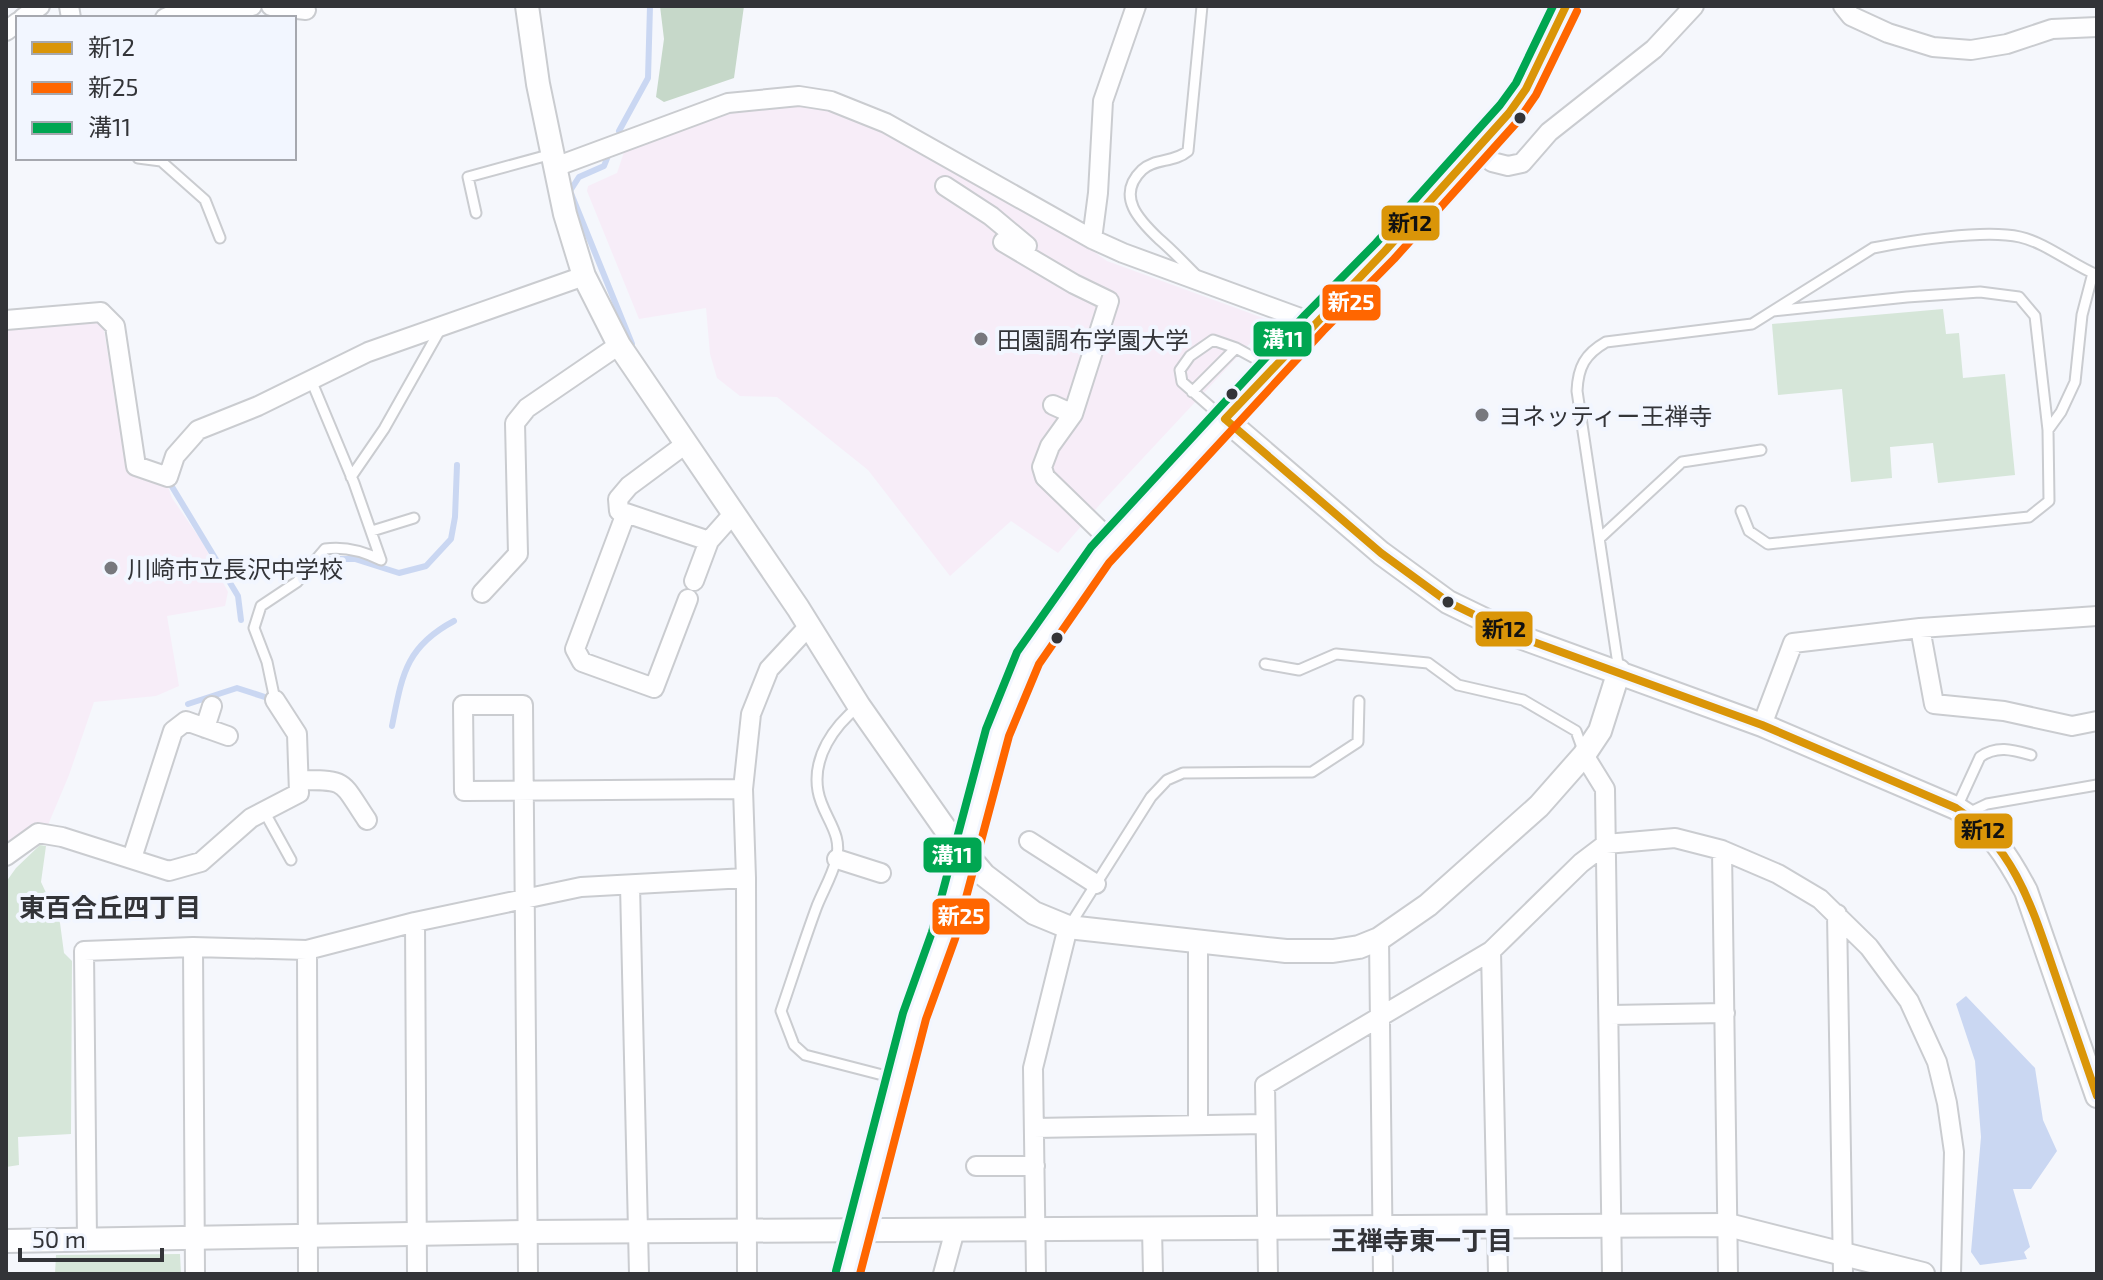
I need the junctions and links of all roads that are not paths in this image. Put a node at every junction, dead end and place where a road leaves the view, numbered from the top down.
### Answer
1 (252, 6) edge
2 (271, 6) edge
3 (527, 6) edge
4 (1136, 6) edge
5 (1202, 6) edge
6 (1566, 6) edge
7 (1694, 6) edge
8 (1843, 6) edge
9 (306, 10) dead end
10 (170, 16) edge
11 (2097, 27) edge
12 (1477, 150) junction
13 (153, 160) edge
14 (553, 160) junction
15 (945, 186) dead end
16 (476, 213) dead end
17 (220, 238) dead end
18 (1092, 239) junction
19 (1003, 242) dead end
20 (1044, 266) junction
21 (2095, 274) edge
22 (584, 276) junction
23 (1204, 282) junction
24 (1770, 312) junction
25 (6, 320) edge
26 (1314, 323) junction
27 (441, 325) junction
28 (619, 345) junction
29 (1236, 348) junction
30 (1274, 368) junction
31 (311, 380) junction
32 (1192, 392) junction
33 (1053, 405) dead end
34 (1073, 414) junction
35 (1225, 419) junction
36 (2048, 430) junction
37 (687, 443) junction
38 (1761, 450) dead end
39 (351, 477) junction
40 (1741, 511) dead end
41 (733, 514) junction
42 (625, 517) junction
43 (414, 518) dead end
44 (372, 531) junction
45 (1600, 538) junction
46 (709, 541) junction
47 (1112, 542) junction
48 (482, 593) dead end
49 (2097, 616) edge
50 (808, 627) junction
51 (1920, 628) junction
52 (1265, 664) dead end
53 (1619, 671) junction
54 (275, 700) joint
55 (1359, 701) dead end
56 (212, 706) dead end
57 (859, 706) junction
58 (2097, 721) edge
59 (1762, 725) junction
60 (205, 728) junction
61 (228, 736) dead end
62 (1584, 755) junction
63 (2031, 755) dead end
64 (299, 780) junction
65 (2097, 785) edge
66 (743, 789) junction
67 (525, 790) junction
68 (1961, 811) junction
69 (265, 813) junction
70 (367, 820) dead end
71 (1029, 841) dead end
72 (1606, 844) junction
73 (1722, 850) junction
74 (6, 856) edge
75 (132, 858) junction
76 (837, 859) junction
77 (291, 860) dead end
78 (881, 873) dead end
79 (746, 878) junction
80 (1096, 884) junction
81 (630, 885) junction
82 (525, 899) junction
83 (1837, 914) junction
84 (415, 922) junction
85 (1068, 927) junction
86 (1379, 939) junction
87 (1198, 943) junction
88 (193, 947) junction
89 (307, 950) junction
90 (1491, 951) junction
91 (1725, 1013) junction
92 (1380, 1015) junction
93 (1610, 1015) junction
94 (898, 1079) junction
95 (2096, 1088) edge
96 (1265, 1124) junction
97 (1198, 1125) junction
98 (1034, 1128) junction
99 (976, 1166) dead end
100 (1035, 1166) junction
101 (1728, 1225) junction
102 (1611, 1226) junction
103 (1497, 1227) junction
104 (1267, 1228) junction
105 (1382, 1228) junction
106 (1152, 1229) junction
107 (746, 1230) junction
108 (861, 1230) junction
109 (955, 1230) junction
110 (1036, 1230) junction
111 (528, 1232) junction
112 (638, 1232) junction
113 (417, 1234) junction
114 (308, 1236) junction
115 (195, 1237) junction
116 (87, 1239) junction
117 (6, 1241) edge
118 (1843, 1265) edge
119 (195, 1274) edge
120 (308, 1274) edge
121 (417, 1274) edge
122 (528, 1274) edge
123 (639, 1274) edge
124 (747, 1274) edge
125 (848, 1274) edge
126 (943, 1274) edge
127 (1036, 1274) edge
128 (1153, 1274) edge
129 (1268, 1274) edge
130 (1383, 1274) edge
131 (1498, 1274) edge
132 (1612, 1274) edge
133 (1728, 1274) edge
134 (1923, 1274) edge
135 (1951, 1274) edge

1 - 10 street
2 - 9 street
3 - 14 street
4 - 18 street
5 - 23 lane
6 - 12 main road
7 - 12 street
8 - 11 street
12 - 26 main road
13 - 17 lane
14 - 16 lane
14 - 18 street
14 - 22 street
15 - 20 street
18 - 23 street
19 - 20 street
20 - 34 street
21 - 24 lane
21 - 36 lane
22 - 27 street
22 - 28 street
23 - 26 street
24 - 36 lane
24 - 45 lane
25 - 31 street
26 - 30 main road
27 - 31 street
27 - 39 lane
28 - 37 street
28 - 48 street
29 - 30 lane
29 - 32 lane
29 - 32 lane
30 - 35 main road
31 - 39 lane
32 - 35 lane
33 - 34 street
34 - 47 street
35 - 47 main road
35 - 53 street
36 - 40 lane
37 - 41 street
37 - 42 street
38 - 45 lane
39 - 44 lane
41 - 46 street
41 - 50 street
42 - 46 street
42 - 46 street
43 - 44 lane
44 - 54 lane
45 - 53 lane
47 - 94 main road, bridge
49 - 51 street
50 - 57 street
50 - 66 street
51 - 58 street
51 - 59 street
52 - 62 lane
53 - 59 street
53 - 62 street
54 - 64 street
55 - 80 lane
56 - 60 street
57 - 76 lane
57 - 85 street
59 - 68 street
60 - 61 street
60 - 75 street
62 - 72 street
62 - 86 street
63 - 68 lane
64 - 69 street
64 - 70 street
65 - 68 lane
66 - 67 street
66 - 79 street
67 - 67 street
67 - 82 street
68 - 95 street
69 - 75 street
69 - 77 lane
71 - 80 street
72 - 73 street
72 - 90 street
72 - 93 street
73 - 83 street
73 - 91 street
74 - 75 street
76 - 78 street
76 - 94 lane
79 - 81 street
79 - 107 street
80 - 85 lane
81 - 82 street
81 - 112 street
82 - 84 street
82 - 111 street
83 - 118 street
83 - 135 street
84 - 89 street
84 - 113 street
85 - 87 street
85 - 98 street
86 - 87 street
86 - 92 street
87 - 97 street
88 - 89 street
88 - 115 street
88 - 116 street
89 - 114 street
90 - 92 street
90 - 103 street
91 - 93 street
91 - 101 street
92 - 96 street
92 - 105 street
93 - 102 street
94 - 108 main road
96 - 97 street
96 - 104 street
97 - 98 street
98 - 100 street
99 - 100 street
100 - 110 street
101 - 102 street
101 - 118 street
101 - 133 street
102 - 103 street
102 - 132 street
103 - 105 street
103 - 131 street
104 - 105 street
104 - 106 street
104 - 129 street
105 - 130 street
106 - 110 street
106 - 128 street
107 - 108 street
107 - 112 street
107 - 124 street
108 - 109 street
108 - 125 main road
109 - 110 street
109 - 126 street
110 - 127 street
111 - 112 street
111 - 113 street
111 - 122 street
112 - 123 street
113 - 114 street
113 - 121 street
114 - 115 street
114 - 120 street
115 - 116 street
115 - 119 street
116 - 117 street
118 - 134 street

